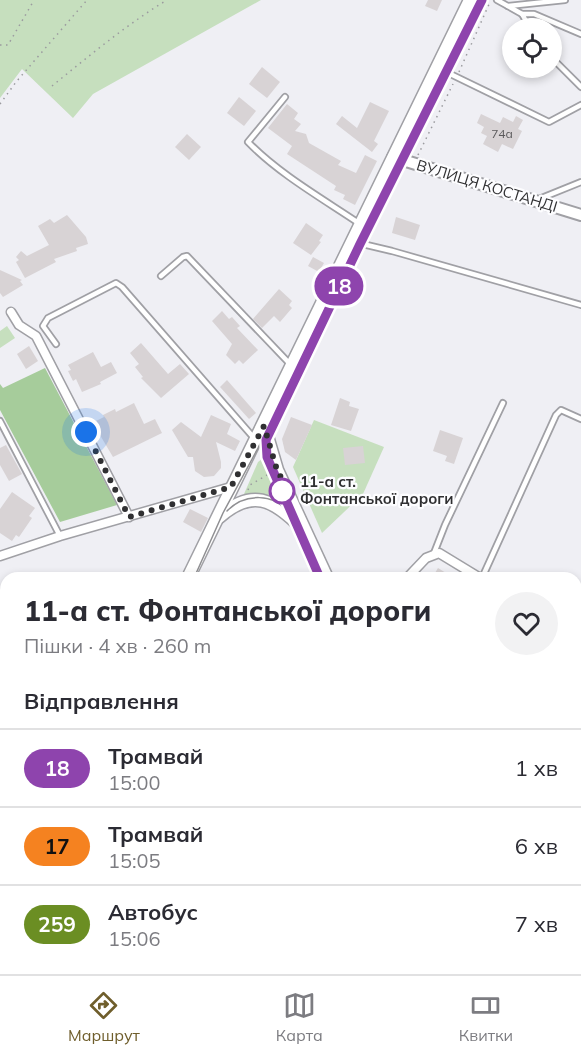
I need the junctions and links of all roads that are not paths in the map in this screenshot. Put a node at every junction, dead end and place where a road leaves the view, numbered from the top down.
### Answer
1 (470, 0) edge
2 (497, 0) edge
3 (565, 0) edge
4 (508, 6) junction
5 (522, 14) junction
6 (524, 18) edge
7 (581, 34) edge
8 (437, 68) junction
9 (562, 68) edge
10 (581, 87) edge
11 (285, 97) dead end
12 (581, 105) edge
13 (393, 158) junction
14 (581, 182) edge
15 (535, 201) junction
16 (581, 215) edge
17 (360, 224) junction
18 (351, 242) junction
19 (161, 276) dead end
20 (581, 305) edge
21 (11, 312) dead end
22 (56, 344) dead end
23 (292, 366) junction
24 (502, 403) dead end
25 (581, 419) edge
26 (0, 421) edge
27 (264, 426) junction
28 (256, 440) junction
29 (231, 487) junction
30 (129, 517) junction
31 (215, 520) junction
32 (308, 534) junction
33 (60, 536) junction
34 (434, 554) junction
35 (0, 556) edge
36 (191, 572) edge
37 (324, 572) edge
38 (413, 572) edge
39 (472, 572) edge
40 (484, 572) edge

1 - 8 main road
2 - 4 lane
3 - 4 lane
4 - 5 lane
5 - 6 lane
5 - 7 lane
8 - 12 lane
8 - 13 main road
9 - 10 lane
11 - 17 lane
13 - 15 street, ВУЛИЦЯ КОСТАНДІ
13 - 17 main road
14 - 15 lane
15 - 16 street, ВУЛИЦЯ КОСТАНДІ
17 - 18 main road
18 - 20 lane
18 - 23 main road
19 - 23 lane
21 - 30 street
22 - 28 lane
23 - 27 main road
24 - 34 lane
25 - 40 lane
26 - 33 lane
27 - 28 main road
27 - 32 main road
28 - 29 main road
29 - 30 street
29 - 31 main road
30 - 33 street
31 - 32 main road
31 - 36 main road
32 - 37 main road
33 - 35 street
34 - 38 street
34 - 39 street

